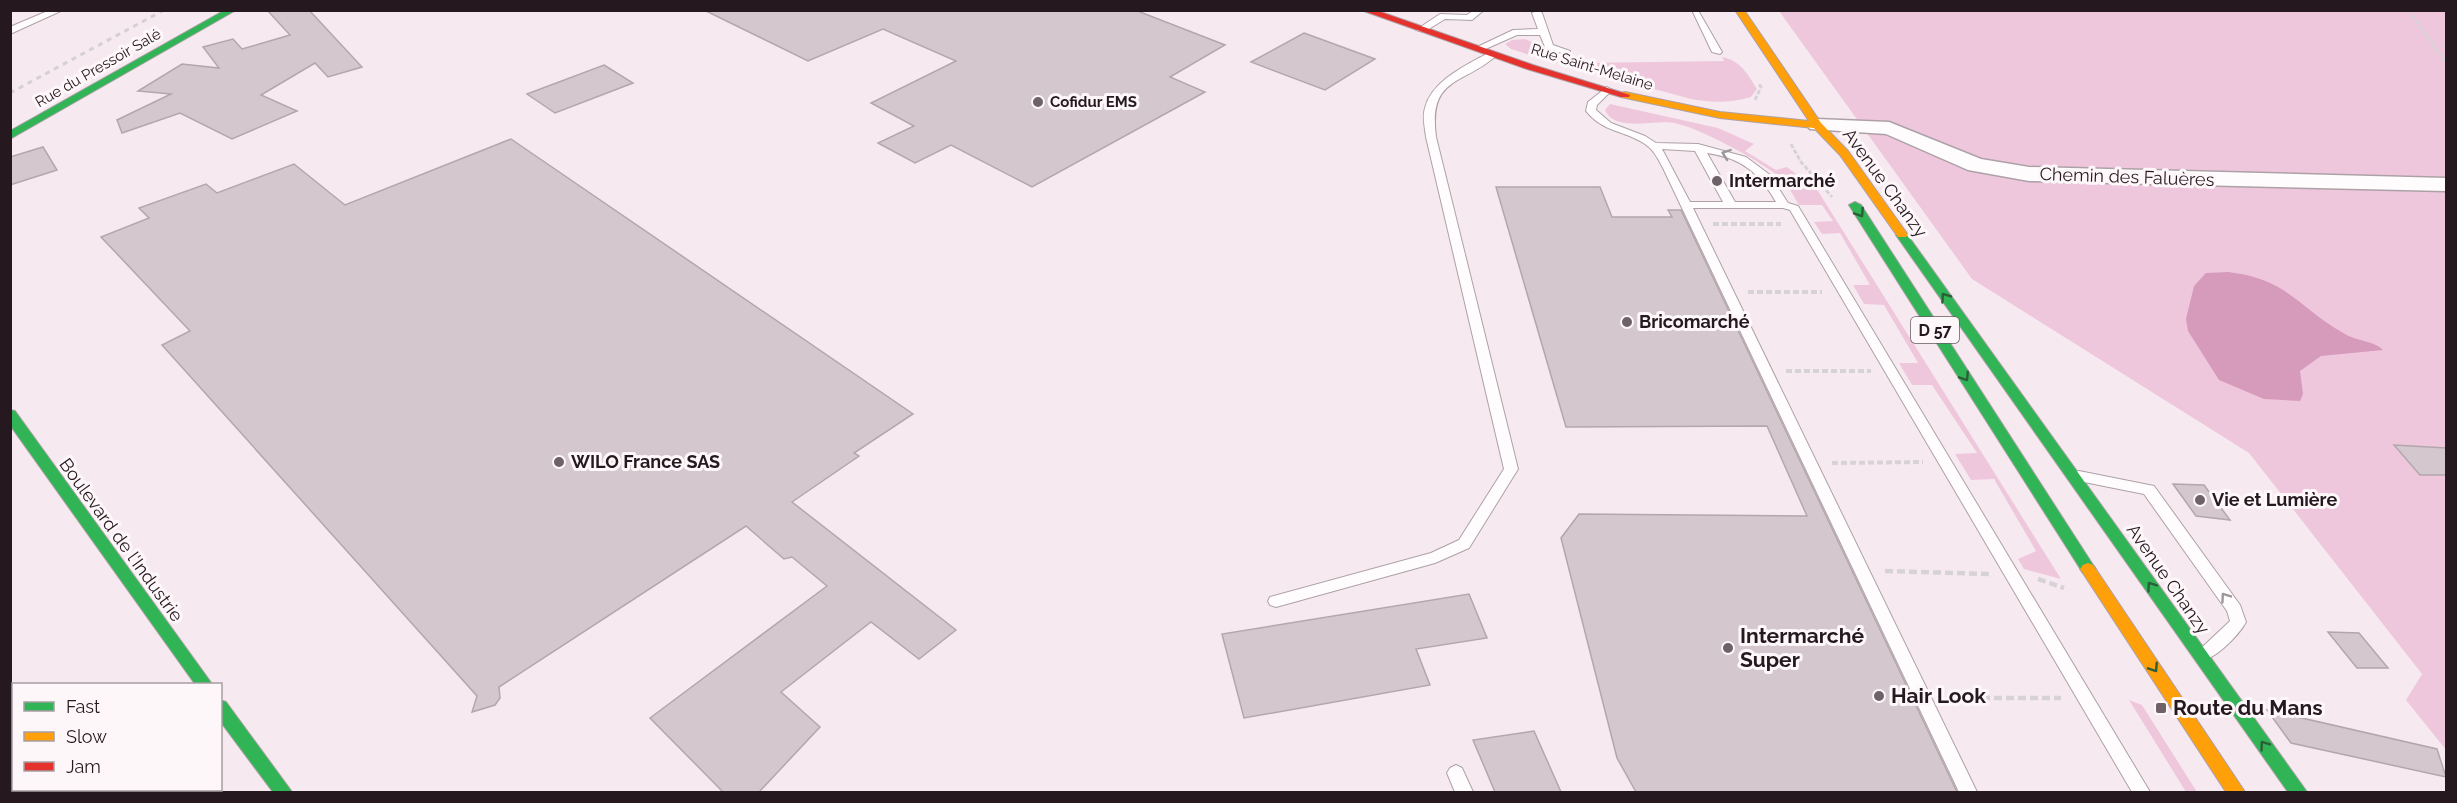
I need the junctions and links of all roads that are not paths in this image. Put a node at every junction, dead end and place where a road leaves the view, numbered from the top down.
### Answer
1 (59, 10) edge
2 (232, 10) edge
3 (1365, 10) edge
4 (1480, 10) edge
5 (1739, 10) edge
6 (1695, 12) dead end
7 (1537, 13) dead end
8 (1421, 30) junction
9 (10, 31) edge
10 (1544, 32) junction
11 (1478, 49) junction
12 (1717, 52) dead end
13 (1567, 53) dead end
14 (1493, 54) junction
15 (1607, 90) junction
16 (1816, 135) junction
17 (10, 136) edge
18 (1654, 146) junction
19 (1698, 147) junction
20 (2446, 185) edge
21 (1844, 188) dead end
22 (1686, 205) junction
23 (1731, 205) junction
24 (1784, 205) junction
25 (10, 414) edge
26 (2073, 475) junction
27 (1276, 601) dead end
28 (2200, 656) junction
29 (203, 683) edge
30 (222, 710) edge
31 (1456, 773) dead end
32 (283, 792) edge
33 (1464, 792) edge
34 (1968, 792) edge
35 (2141, 792) edge
36 (2236, 792) edge
37 (2298, 792) edge

1 - 9 lane
2 - 17 main road, Rue du Pressoir Salé
3 - 8 main road, Rue Saint-Melaine
4 - 8 lane
5 - 16 main road, D 57
6 - 12 lane
7 - 10 lane
8 - 11 main road, Rue Saint-Melaine
10 - 11 lane
10 - 13 lane
11 - 14 main road, Rue Saint-Melaine
14 - 15 main road, Rue Saint-Melaine
14 - 27 lane
15 - 16 main road, Rue Saint-Melaine
15 - 18 lane
16 - 20 street, Chemin des Faluères
26 -> 16 main road, Avenue Chanzy / D 57
18 - 19 lane
18 - 22 lane
19 - 23 lane
24 -> 19 lane
21 -> 36 main road, Avenue Chanzy / D 57
22 - 23 lane
22 - 34 lane
23 - 24 lane
24 - 35 lane
25 - 29 main road, Boulevard de l'Industrie
28 -> 26 main road, Avenue Chanzy / D 57
28 -> 26 lane
37 -> 28 main road, Avenue Chanzy / D 57
30 - 32 main road
31 - 33 lane

